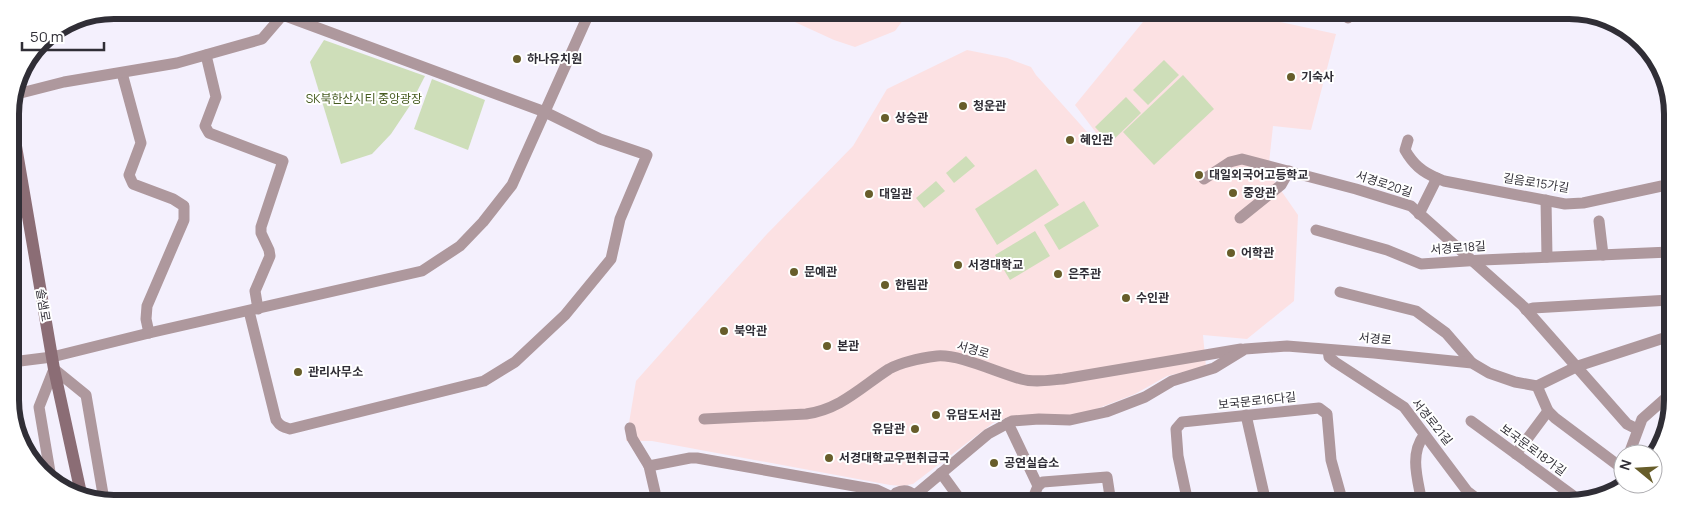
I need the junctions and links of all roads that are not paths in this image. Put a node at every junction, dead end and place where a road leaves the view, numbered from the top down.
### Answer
1 (280, 19) edge
2 (301, 19) edge
3 (586, 19) edge
4 (206, 55) junction
5 (122, 73) junction
6 (21, 93) edge
7 (545, 112) junction
8 (1408, 140) dead end
9 (19, 169) edge
10 (1289, 171) junction
11 (1438, 178) junction
12 (1204, 179) dead end
13 (1664, 185) edge
14 (1546, 200) junction
15 (1419, 214) junction
16 (1240, 218) dead end
17 (1599, 220) dead end
18 (1316, 230) dead end
19 (1664, 252) edge
20 (1603, 255) junction
21 (1547, 257) junction
22 (1471, 260) junction
23 (1340, 292) dead end
24 (1664, 300) edge
25 (254, 310) junction
26 (1526, 310) junction
27 (148, 333) junction
28 (1664, 340) edge
29 (1245, 348) junction
30 (1328, 350) junction
31 (19, 362) edge
32 (53, 363) junction
33 (1472, 363) junction
34 (1578, 366) junction
35 (1537, 386) junction
36 (1664, 400) edge
37 (1548, 411) junction
38 (1246, 415) junction
39 (704, 419) dead end
40 (1471, 421) dead end
41 (1008, 423) junction
42 (630, 428) dead end
43 (1637, 429) junction
44 (1424, 435) junction
45 (1632, 444) edge
46 (1516, 454) junction
47 (1613, 462) edge
48 (649, 466) junction
49 (50, 470) edge
50 (941, 473) junction
51 (1038, 486) junction
52 (80, 489) edge
53 (103, 494) edge
54 (655, 495) edge
55 (884, 495) edge
56 (895, 495) edge
57 (911, 495) edge
58 (920, 495) edge
59 (957, 495) edge
60 (1034, 495) edge
61 (1110, 495) edge
62 (1186, 495) edge
63 (1264, 495) edge
64 (1341, 495) edge
65 (1421, 495) edge
66 (1472, 495) edge
67 (1572, 495) edge

1 - 4 street
2 - 7 street
3 - 7 street
4 - 5 street
4 - 25 street
5 - 6 street
5 - 27 street
7 - 25 street
7 - 25 street
8 - 11 street, 길음로15가길
9 - 32 main road, 솔샘로
10 - 12 street, 서경로20길
10 - 15 street, 서경로20길
10 - 16 street
11 - 14 street, 길음로15가길
11 - 15 street
13 - 14 street, 길음로15가길
14 - 21 street
15 - 22 street, 서경로20길
17 - 20 street
18 - 22 street, 서경로18길
19 - 20 street, 서경로18길
20 - 21 street, 서경로18길
21 - 22 street, 서경로18길
22 - 26 street, 서경로20길
23 - 33 street, 서경로
24 - 26 street
25 - 27 street
26 - 34 street, 서경로20길
27 - 32 street
28 - 34 street
29 - 30 street, 서경로
29 - 39 street, 서경로
29 - 41 street
30 - 33 street, 서경로
30 - 44 street, 서경로21길
31 - 32 street
32 - 49 street
32 - 52 main road, 솔샘로
32 - 53 street
33 - 35 street, 서경로
34 - 35 street
34 - 43 street
35 - 37 street
36 - 43 street
37 - 46 street
37 - 47 street
38 - 62 street, 보국문로16다길
38 - 63 street
38 - 64 street, 보국문로16다길
40 - 46 street, 보국문로18가길
41 - 50 street
41 - 51 street
42 - 48 street
43 - 45 street
44 - 65 street
44 - 66 street, 서경로21길
46 - 67 street, 보국문로18가길
48 - 54 street
48 - 55 street
50 - 58 street
50 - 59 street
51 - 60 street
51 - 61 street
56 - 57 street

